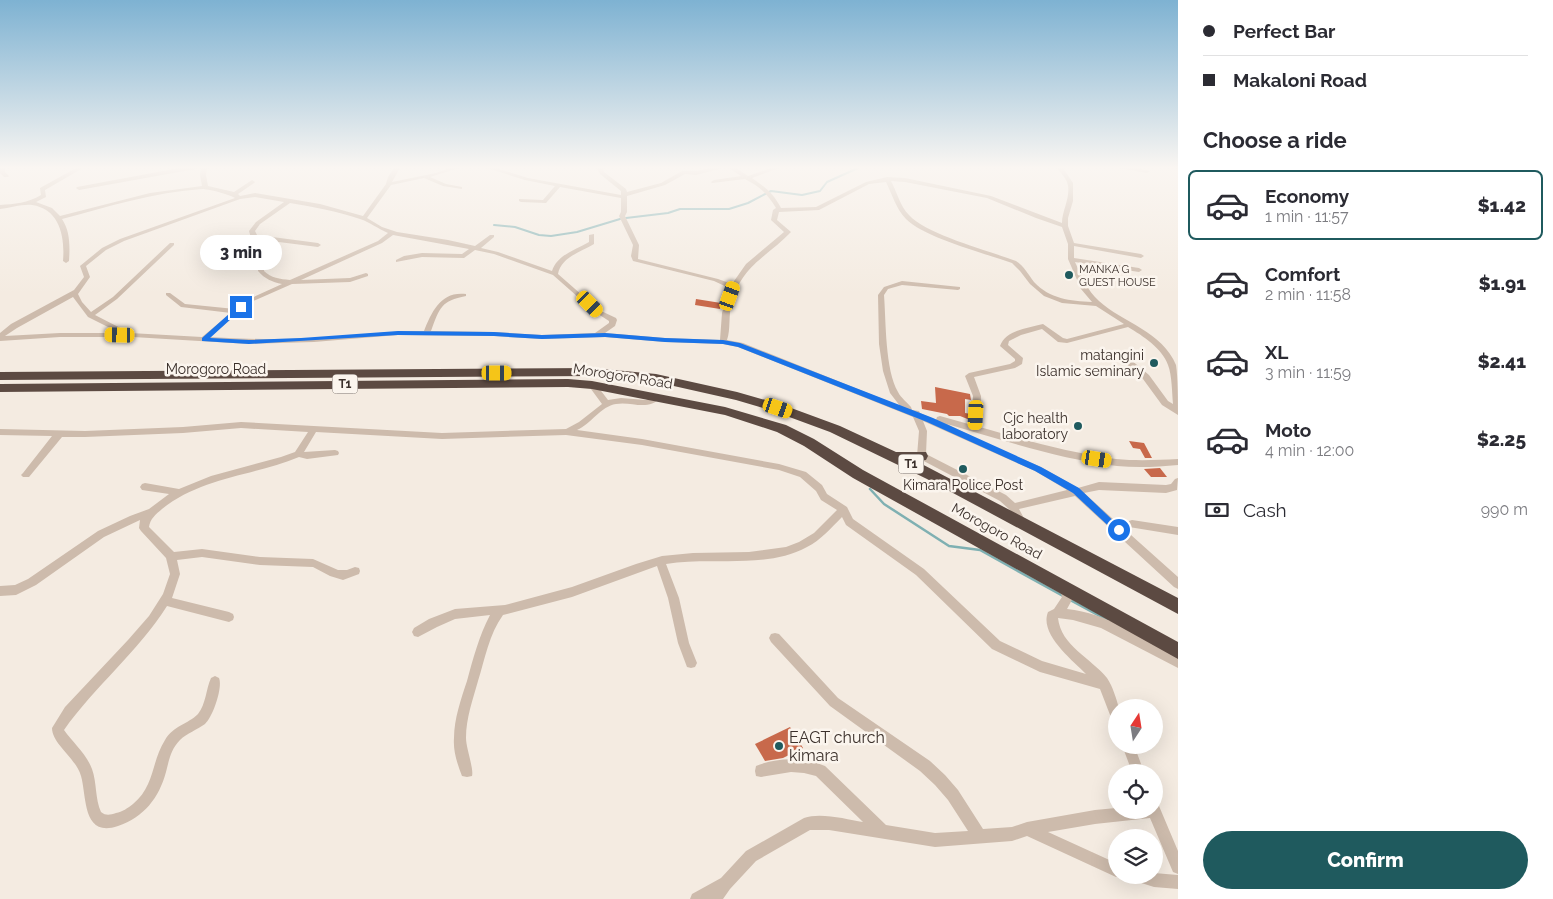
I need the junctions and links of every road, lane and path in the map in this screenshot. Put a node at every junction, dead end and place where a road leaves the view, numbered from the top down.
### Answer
1 (49, 210) edge
2 (90, 210) edge
3 (201, 210) edge
4 (276, 210) edge
5 (334, 210) edge
6 (370, 210) edge
7 (624, 210) edge
8 (778, 210) edge
9 (902, 210) edge
10 (1022, 210) edge
11 (1067, 210) edge
12 (58, 218) junction
13 (364, 218) junction
14 (1065, 226) junction
15 (392, 232) junction
16 (592, 235) dead end
17 (492, 236) dead end
18 (258, 237) junction
19 (278, 240) junction
20 (172, 244) dead end
21 (1071, 244) junction
22 (318, 245) dead end
23 (477, 248) junction
24 (228, 250) dead end
25 (1141, 256) dead end
26 (1071, 259) junction
27 (66, 261) dead end
28 (398, 261) dead end
29 (1139, 270) dead end
30 (555, 274) junction
31 (366, 275) dead end
32 (288, 282) junction
33 (734, 287) junction
34 (958, 288) dead end
35 (76, 292) junction
36 (168, 294) dead end
37 (464, 295) dead end
38 (1098, 304) junction
39 (236, 310) junction
40 (90, 316) junction
41 (1130, 324) junction
42 (427, 334) junction
43 (133, 335) junction
44 (597, 335) junction
45 (0, 338) edge
46 (204, 339) junction
47 (723, 342) junction
48 (1120, 356) dead end
49 (0, 376) edge
50 (592, 385) junction
51 (1177, 386) edge
52 (0, 388) edge
53 (657, 397) junction
54 (607, 404) junction
55 (1178, 411) edge
56 (916, 413) junction
57 (314, 429) junction
58 (976, 429) junction
59 (0, 432) edge
60 (566, 432) junction
61 (59, 434) junction
62 (335, 453) dead end
63 (298, 454) junction
64 (921, 456) junction
65 (896, 457) junction
66 (1178, 462) edge
67 (26, 475) dead end
68 (145, 487) dead end
69 (1176, 488) edge
70 (1076, 491) junction
71 (178, 492) junction
72 (1013, 507) junction
73 (844, 510) junction
74 (150, 514) junction
75 (1021, 522) junction
76 (1132, 524) dead end
77 (1178, 532) edge
78 (171, 557) junction
79 (660, 562) junction
80 (355, 571) dead end
81 (1178, 584) edge
82 (1064, 587) junction
83 (0, 591) edge
84 (166, 601) junction
85 (1178, 606) edge
86 (503, 609) junction
87 (1058, 613) junction
88 (229, 616) dead end
89 (418, 632) dead end
90 (775, 638) dead end
91 (1178, 651) edge
92 (690, 662) dead end
93 (1178, 663) edge
94 (215, 682) dead end
95 (1103, 684) junction
96 (1109, 699) edge
97 (466, 771) dead end
98 (762, 771) dead end
99 (1108, 815) edge
100 (1157, 819) edge
101 (1027, 829) junction
102 (884, 833) junction
103 (979, 836) junction
104 (1108, 866) edge
105 (1178, 867) edge
106 (1163, 881) edge
107 (1178, 882) edge
108 (725, 884) junction
109 (697, 899) edge
110 (715, 899) edge

1 - 12 street
2 - 12 street
3 - 35 street
4 - 18 street
5 - 13 street
6 - 13 street
7 - 33 street
8 - 33 street
9 - 38 street
10 - 14 street
11 - 14 street
12 - 27 street
13 - 15 street
14 - 21 street
15 - 23 street
15 - 32 street
16 - 30 street
17 - 23 street
18 - 19 street
18 - 24 street
19 - 22 street
19 - 32 street
20 - 40 street
21 - 25 street
21 - 26 street
23 - 28 street
23 - 30 street
26 - 29 street
26 - 38 street
30 - 44 street
31 - 32 street
32 - 39 street
33 - 47 street
34 - 56 street
35 - 40 street
35 - 45 street
36 - 39 street
37 - 42 street
38 - 41 street
39 - 46 street
40 - 43 street
41 - 51 street
41 - 58 street
42 - 44 street
42 - 46 street
43 - 45 street
43 - 46 street
44 - 47 street
47 - 56 street
48 - 55 street
49 - 65 highway, Morogoro Road / T1
50 - 52 highway, Morogoro Road / T1
50 - 53 highway, Morogoro Road / T1
50 - 54 street
51 - 55 street
53 - 54 street
53 - 82 highway, Morogoro Road / T1
54 - 60 street
56 - 58 street
56 - 64 street
56 - 70 street
57 - 60 street
57 - 61 street
57 - 63 street
58 - 66 street
59 - 61 street
60 - 73 street
61 - 67 street
62 - 63 street
63 - 71 street
64 - 65 highway
64 - 72 street
65 - 75 highway, Morogoro Road / T1
68 - 71 street
69 - 70 street
70 - 72 street
70 - 81 street
71 - 74 street
72 - 75 street
73 - 79 street
73 - 95 street
74 - 78 street
74 - 83 street
75 - 85 highway, Morogoro Road / T1
76 - 77 street
78 - 80 street
78 - 84 street
79 - 86 street
79 - 92 street
82 - 87 street
82 - 91 highway, Morogoro Road / T1
84 - 88 street
84 - 94 street
86 - 89 street
86 - 97 street
87 - 93 street
87 - 95 street
90 - 103 street
95 - 96 street
98 - 102 street
99 - 101 street
100 - 105 street
101 - 103 street
101 - 104 street
102 - 103 street
102 - 108 street
106 - 107 street
108 - 109 street
108 - 110 street

